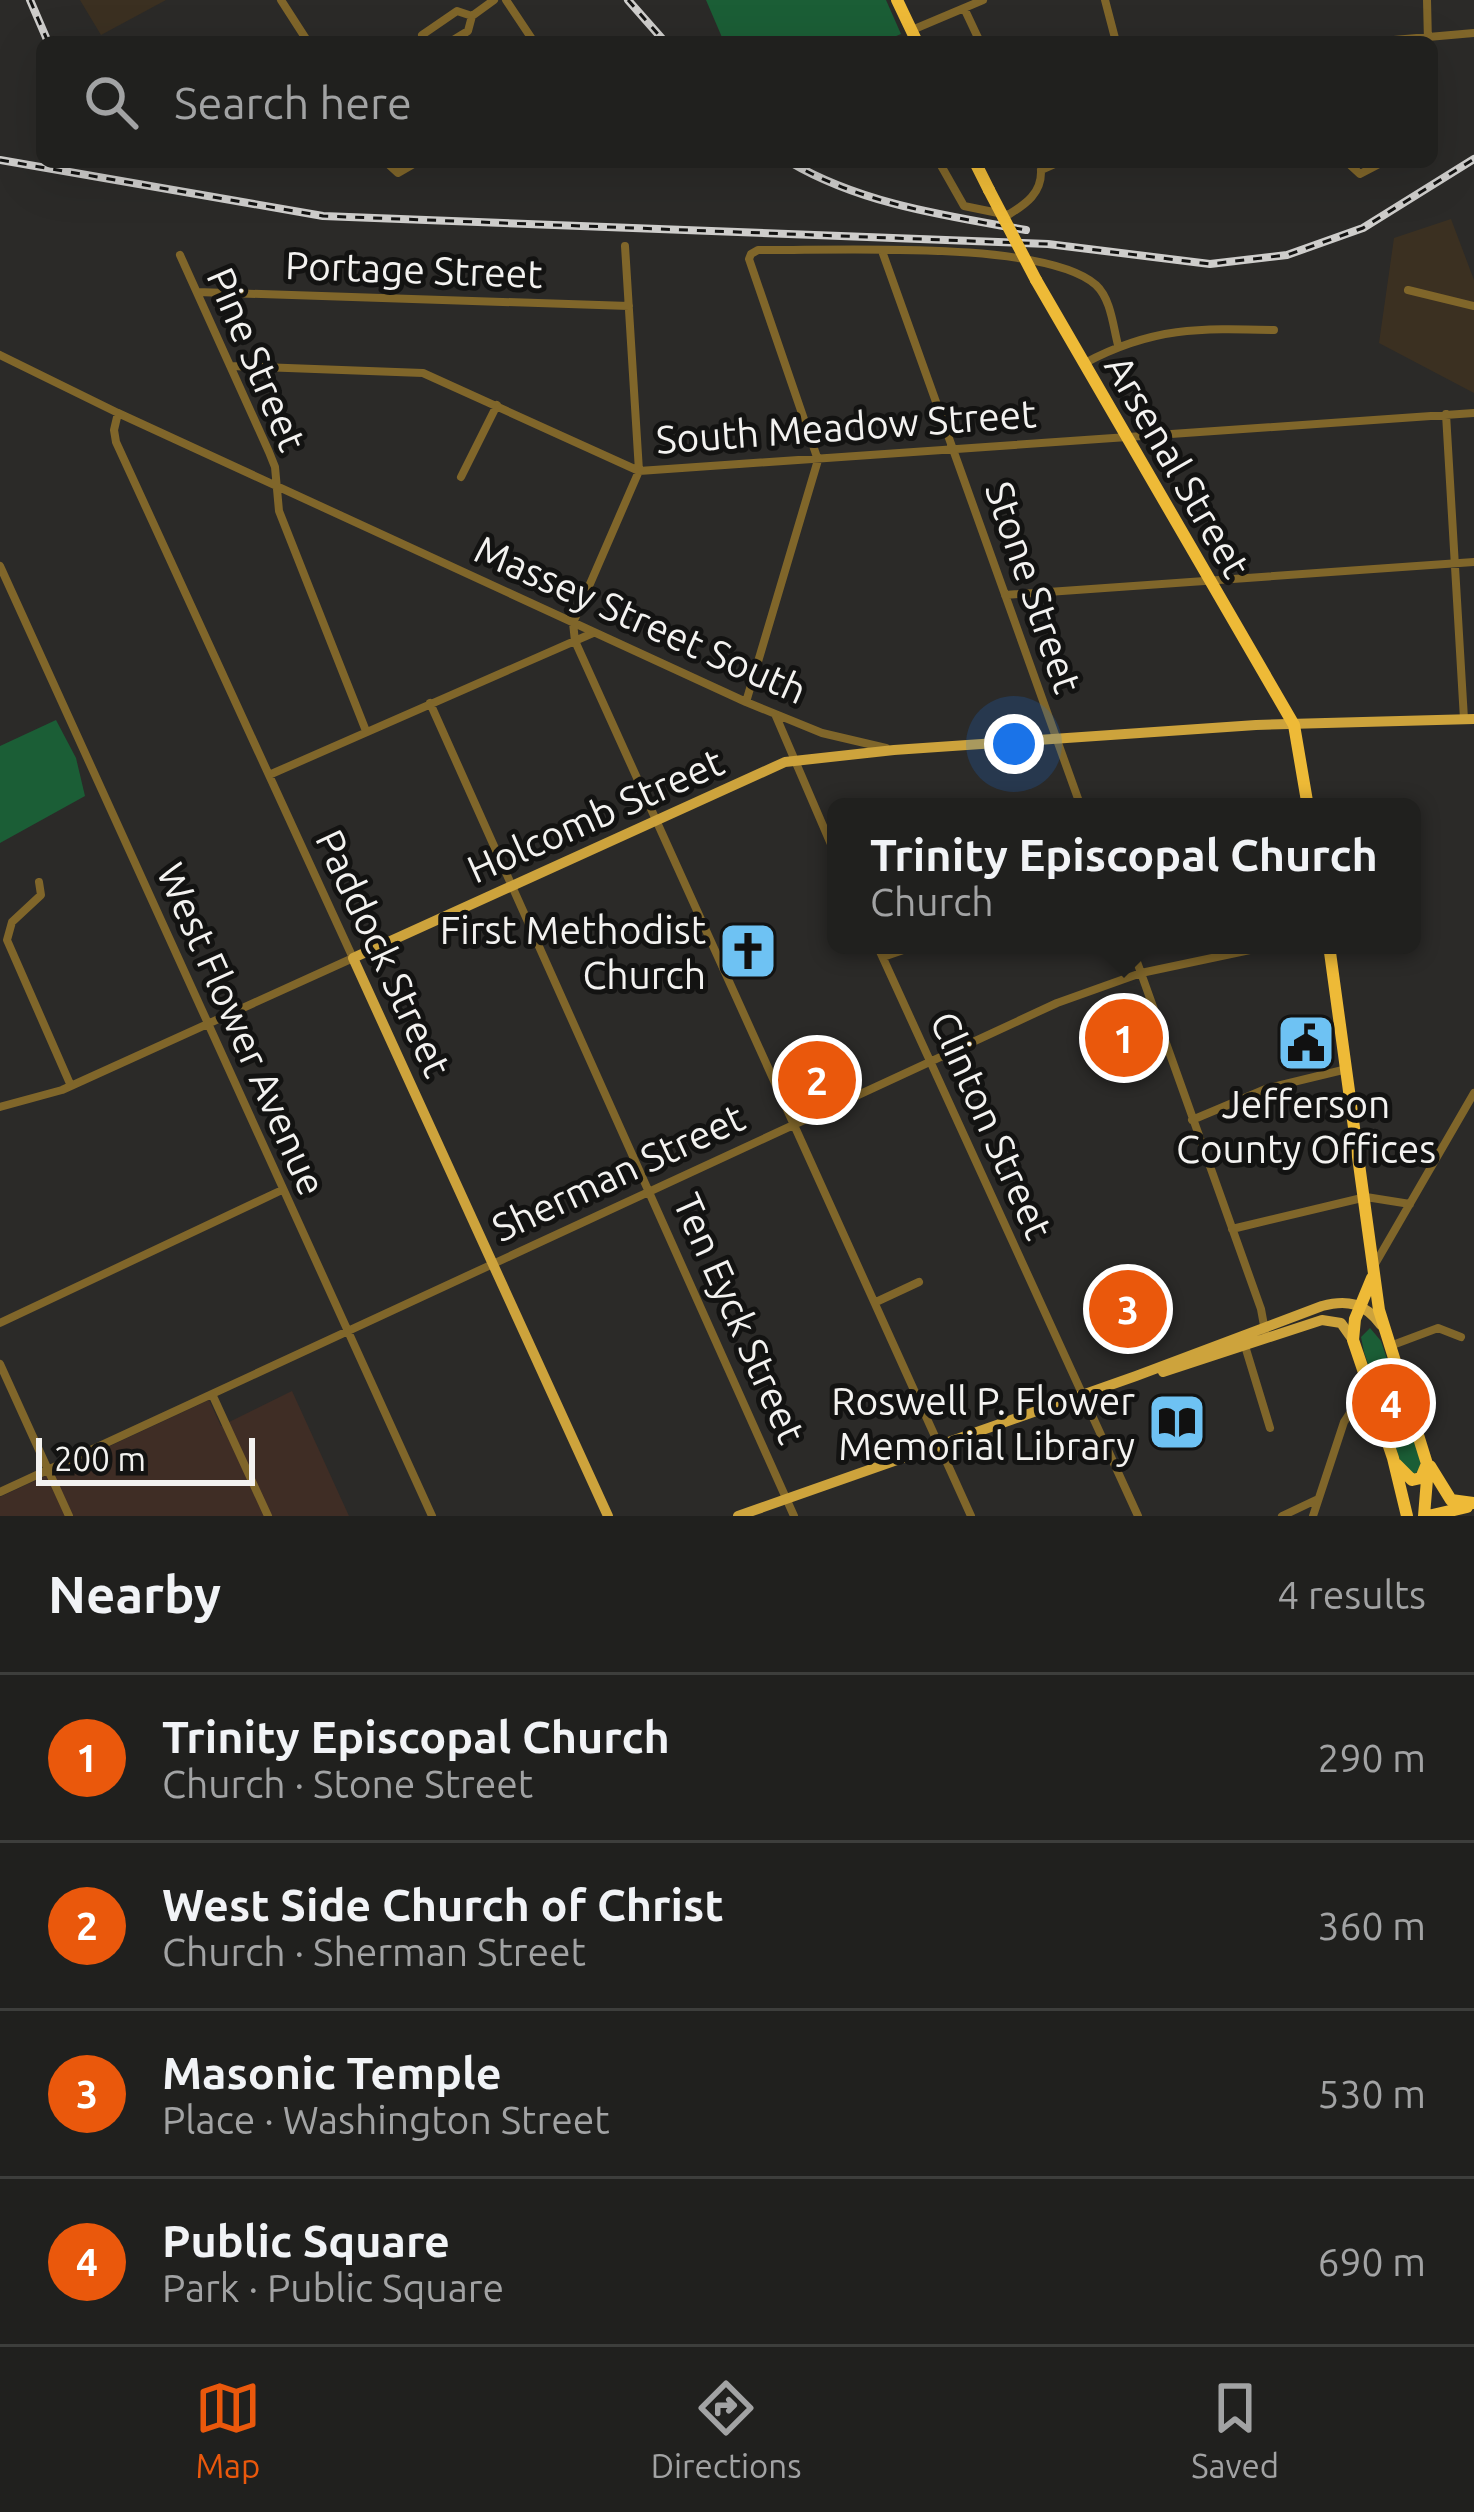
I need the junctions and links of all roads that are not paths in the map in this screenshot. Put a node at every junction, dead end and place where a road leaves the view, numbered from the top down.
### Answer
1 (281, 0) edge
2 (494, 0) edge
3 (506, 0) edge
4 (897, 0) edge
5 (983, 0) edge
6 (1105, 0) edge
7 (1427, 0) edge
8 (964, 8) junction
9 (472, 16) junction
10 (1474, 33) edge
11 (304, 36) edge
12 (423, 36) edge
13 (460, 36) edge
14 (530, 36) edge
15 (913, 36) edge
16 (917, 36) edge
17 (977, 36) edge
18 (1114, 36) edge
19 (1428, 36) edge
20 (1438, 37) edge
21 (942, 168) edge
22 (978, 168) edge
23 (1039, 168) edge
24 (625, 247) dead end
25 (882, 251) junction
26 (180, 255) dead end
27 (1408, 290) dead end
28 (197, 292) junction
29 (629, 306) junction
30 (1474, 306) edge
31 (1274, 330) dead end
32 (1118, 345) junction
33 (2, 358) edge
34 (1084, 364) junction
35 (230, 366) junction
36 (496, 405) junction
37 (1474, 412) edge
38 (118, 413) junction
39 (1446, 414) junction
40 (1128, 438) junction
41 (953, 450) junction
42 (818, 460) junction
43 (639, 471) junction
44 (461, 477) dead end
45 (277, 487) junction
46 (1474, 562) edge
47 (1455, 564) junction
48 (0, 566) edge
49 (1210, 582) junction
50 (1005, 595) junction
51 (573, 623) junction
52 (594, 633) junction
53 (575, 640) junction
54 (746, 702) junction
55 (430, 703) junction
56 (775, 714) junction
57 (1469, 719) edge
58 (1294, 725) junction
59 (366, 730) junction
60 (1056, 740) junction
61 (894, 750) junction
62 (792, 761) junction
63 (269, 775) junction
64 (1078, 798) edge
65 (1306, 798) edge
66 (654, 820) junction
67 (827, 837) edge
68 (39, 882) dead end
69 (512, 885) junction
70 (882, 954) edge
71 (892, 954) edge
72 (1134, 954) edge
73 (1233, 954) edge
74 (1330, 954) edge
75 (883, 957) junction
76 (352, 958) junction
77 (1141, 974) junction
78 (207, 1025) junction
79 (930, 1061) junction
80 (1347, 1069) junction
81 (71, 1086) junction
82 (1474, 1093) edge
83 (0, 1107) edge
84 (1192, 1120) junction
85 (792, 1124) junction
86 (282, 1190) junction
87 (650, 1190) junction
88 (1366, 1197) junction
89 (1410, 1204) junction
90 (1232, 1229) junction
91 (493, 1264) junction
92 (1375, 1265) junction
93 (919, 1282) dead end
94 (876, 1302) junction
95 (1352, 1316) junction
96 (0, 1323) edge
97 (346, 1332) junction
98 (1265, 1332) junction
99 (1461, 1336) dead end
100 (1353, 1340) junction
101 (1387, 1340) junction
102 (1245, 1346) junction
103 (0, 1364) edge
104 (1136, 1376) junction
105 (212, 1394) junction
106 (1082, 1395) junction
107 (1373, 1399) junction
108 (1270, 1428) dead end
109 (941, 1444) junction
110 (1393, 1458) junction
111 (1426, 1459) junction
112 (49, 1471) junction
113 (0, 1492) edge
114 (787, 1498) junction
115 (1319, 1498) junction
116 (1474, 1507) edge
117 (69, 1516) edge
118 (268, 1516) edge
119 (432, 1516) edge
120 (608, 1516) edge
121 (738, 1516) edge
122 (794, 1516) edge
123 (971, 1516) edge
124 (1138, 1516) edge
125 (1282, 1516) edge
126 (1313, 1516) edge
127 (1407, 1516) edge
128 (1424, 1516) edge
129 (1463, 1516) edge

1 - 11 street
2 - 9 street
3 - 14 street
4 - 15 highway
5 - 8 street
6 - 18 street
7 - 19 street
8 - 16 street
8 - 17 street
9 - 12 street
9 - 13 street
10 - 20 street
21 - 23 street
22 - 34 highway, Arsenal Street, bridge
24 - 29 street
25 - 32 street
25 - 41 street, Stone Street
25 - 42 street
26 - 28 street, Pine Street
27 - 30 street
28 - 29 street, Portage Street
28 - 35 street, Pine Street
29 - 43 street
31 - 32 street
32 - 34 street
33 - 38 street, Massey Street South
34 - 40 highway, Arsenal Street
35 - 36 street, South Meadow Street
35 - 45 street, Pine Street
36 - 43 street, South Meadow Street
36 - 44 street
37 - 39 street, South Meadow Street
38 - 45 street, Massey Street South
38 - 63 street, Paddock Street
39 - 40 street, South Meadow Street
39 - 47 street
40 - 41 street, South Meadow Street
40 - 49 highway, Arsenal Street
41 - 42 street, South Meadow Street
41 - 50 street, Stone Street
42 - 43 street, South Meadow Street
42 - 54 street
43 - 51 street
45 - 51 street, Massey Street South
45 - 59 street, Pine Street
46 - 47 street
47 - 49 street
47 - 57 street
48 - 78 street, West Flower Avenue
49 - 50 street
49 - 58 highway, Arsenal Street
50 - 60 street, Stone Street
51 - 52 street, Massey Street South
51 - 53 street
52 - 53 street
52 - 54 street, Massey Street South
53 - 55 street
53 - 66 street
54 - 56 street, Massey Street South
55 - 59 street
55 - 69 street, Ten Eyck Street
56 - 61 street, Massey Street South
56 - 62 street
57 - 58 main road, Massey Street South
58 - 60 main road, Massey Street South
58 - 65 highway, Arsenal Street
59 - 63 street
60 - 61 main road, Massey Street South
60 - 64 street, Stone Street
61 - 62 main road, Holcomb Street
62 - 66 main road, Holcomb Street
62 - 67 street
63 - 76 street, Paddock Street
66 - 69 main road, Holcomb Street
66 - 85 street
68 - 81 street
69 - 76 main road, Holcomb Street
69 - 87 street, Ten Eyck Street
70 - 75 street, Clinton Street
71 - 75 street
72 - 77 street
73 - 77 street, Sherman Street
74 - 80 highway
75 - 79 street, Clinton Street
76 - 78 street, Holcomb Street
76 - 91 main road, Paddock Street
77 - 79 street, Sherman Street
77 - 84 street
78 - 81 street, Holcomb Street
78 - 86 street, West Flower Avenue
79 - 85 street, Sherman Street
79 - 106 street, Clinton Street
80 - 84 street
80 - 88 highway
81 - 83 street, Holcomb Street
82 - 89 street
84 - 90 street
85 - 87 street, Sherman Street
85 - 94 street
86 - 96 street
86 - 97 street, West Flower Avenue
87 - 91 street, Sherman Street
87 - 114 street, Ten Eyck Street
88 - 89 street
88 - 90 street
88 - 92 highway
89 - 92 street
90 - 98 street
91 - 97 street, Sherman Street
91 - 120 main road, Paddock Street
92 - 95 highway
92 - 101 highway
93 - 94 street
94 - 109 street
95 - 98 main road
95 - 98 main road
95 - 100 highway
95 - 101 main road
97 - 105 street, Sherman Street
97 - 119 street, West Flower Avenue
98 - 102 main road
98 - 104 main road
99 - 101 street
100 - 101 highway
100 - 107 highway
101 - 111 highway
102 - 104 main road
102 - 108 street
103 - 112 street
104 - 106 main road
105 - 112 street, Sherman Street
105 - 118 street
106 - 109 main road
106 - 124 street, Clinton Street
107 - 110 highway
107 - 115 street
109 - 114 main road
109 - 123 street
110 - 111 highway
110 - 127 highway
110 - 128 highway
111 - 116 highway
111 - 128 highway
112 - 113 street, Sherman Street
112 - 117 street
114 - 121 main road
114 - 122 street, Ten Eyck Street
115 - 125 street
115 - 126 street
116 - 128 highway
116 - 129 highway

